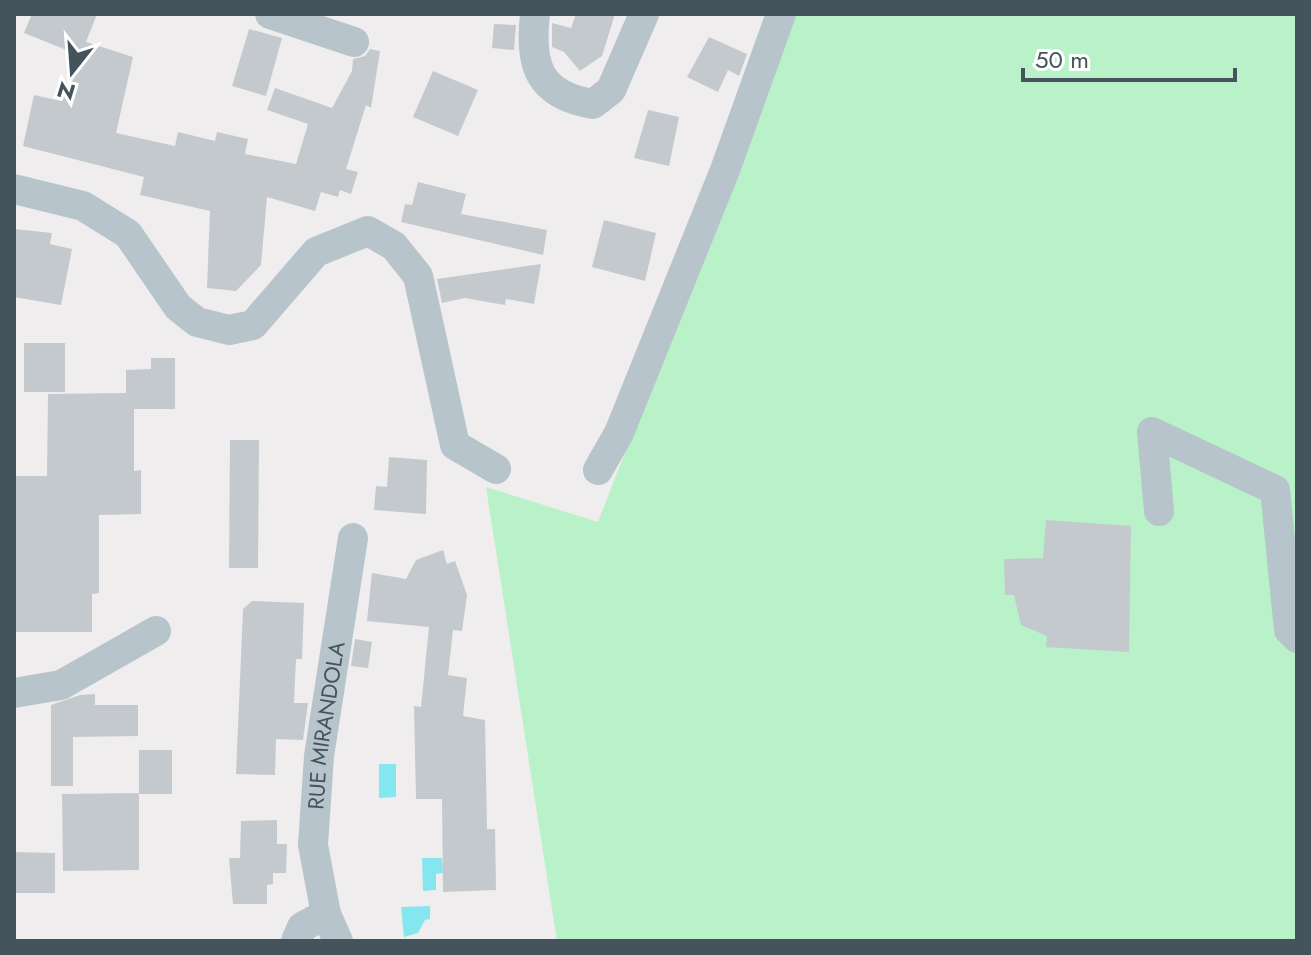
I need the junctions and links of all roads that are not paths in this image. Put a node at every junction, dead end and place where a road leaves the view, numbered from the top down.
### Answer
1 (270, 14) edge
2 (535, 14) edge
3 (644, 14) edge
4 (781, 14) edge
5 (354, 42) dead end
6 (14, 189) edge
7 (496, 469) dead end
8 (598, 470) dead end
9 (1159, 511) dead end
10 (353, 538) dead end
11 (156, 631) dead end
12 (1297, 638) edge
13 (14, 693) edge
14 (332, 928) edge
15 (296, 941) edge

1 - 5 street
2 - 3 street
4 - 8 street
6 - 7 street
9 - 12 street
10 - 14 street, RUE MIRANDOLA
11 - 13 street
14 - 15 street

